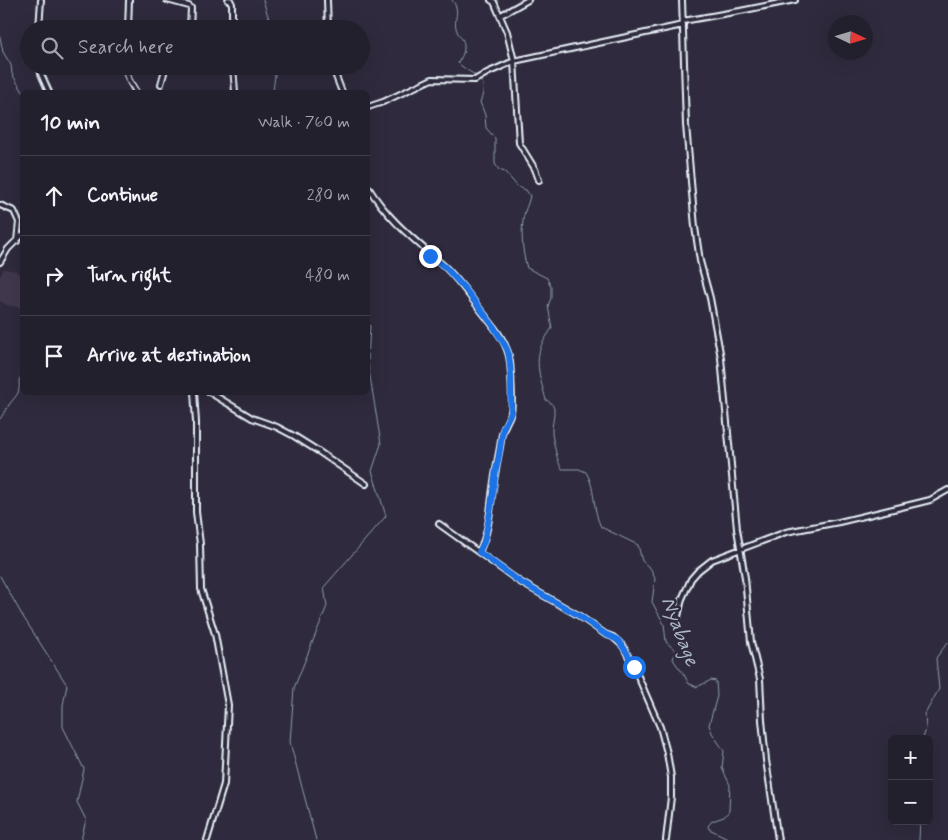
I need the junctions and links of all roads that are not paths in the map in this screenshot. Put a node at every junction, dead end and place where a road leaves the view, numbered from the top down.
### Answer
1 (42, 0) edge
2 (129, 0) edge
3 (168, 0) edge
4 (228, 0) edge
5 (327, 0) edge
6 (491, 0) edge
7 (528, 0) edge
8 (682, 0) edge
9 (795, 0) edge
10 (501, 16) junction
11 (40, 20) edge
12 (128, 20) edge
13 (190, 20) edge
14 (232, 20) edge
15 (328, 20) edge
16 (683, 23) junction
17 (514, 61) junction
18 (41, 75) edge
19 (127, 75) edge
20 (164, 75) edge
21 (233, 75) edge
22 (335, 75) edge
23 (162, 84) dead end
24 (48, 90) edge
25 (135, 90) edge
26 (235, 90) edge
27 (341, 90) edge
28 (370, 106) edge
29 (539, 180) dead end
30 (370, 190) edge
31 (0, 205) edge
32 (20, 237) edge
33 (17, 241) junction
34 (0, 262) edge
35 (194, 395) edge
36 (214, 395) edge
37 (366, 484) dead end
38 (948, 490) edge
39 (439, 524) dead end
40 (740, 548) junction
41 (479, 552) junction
42 (677, 621) dead end
43 (207, 840) edge
44 (666, 840) edge
45 (778, 840) edge

1 - 11 street
2 - 12 street
3 - 13 street
4 - 14 street
5 - 15 street
6 - 10 street
7 - 10 street
8 - 16 street
9 - 16 street
10 - 17 street
16 - 17 street
16 - 40 street
17 - 28 street
17 - 29 street
18 - 24 street
19 - 25 street
20 - 23 street
21 - 26 street
22 - 27 street
30 - 41 street
31 - 33 street
32 - 33 street
33 - 34 street
35 - 43 street
36 - 37 street
38 - 40 street
39 - 41 street
40 - 42 street
40 - 45 street
41 - 44 street

